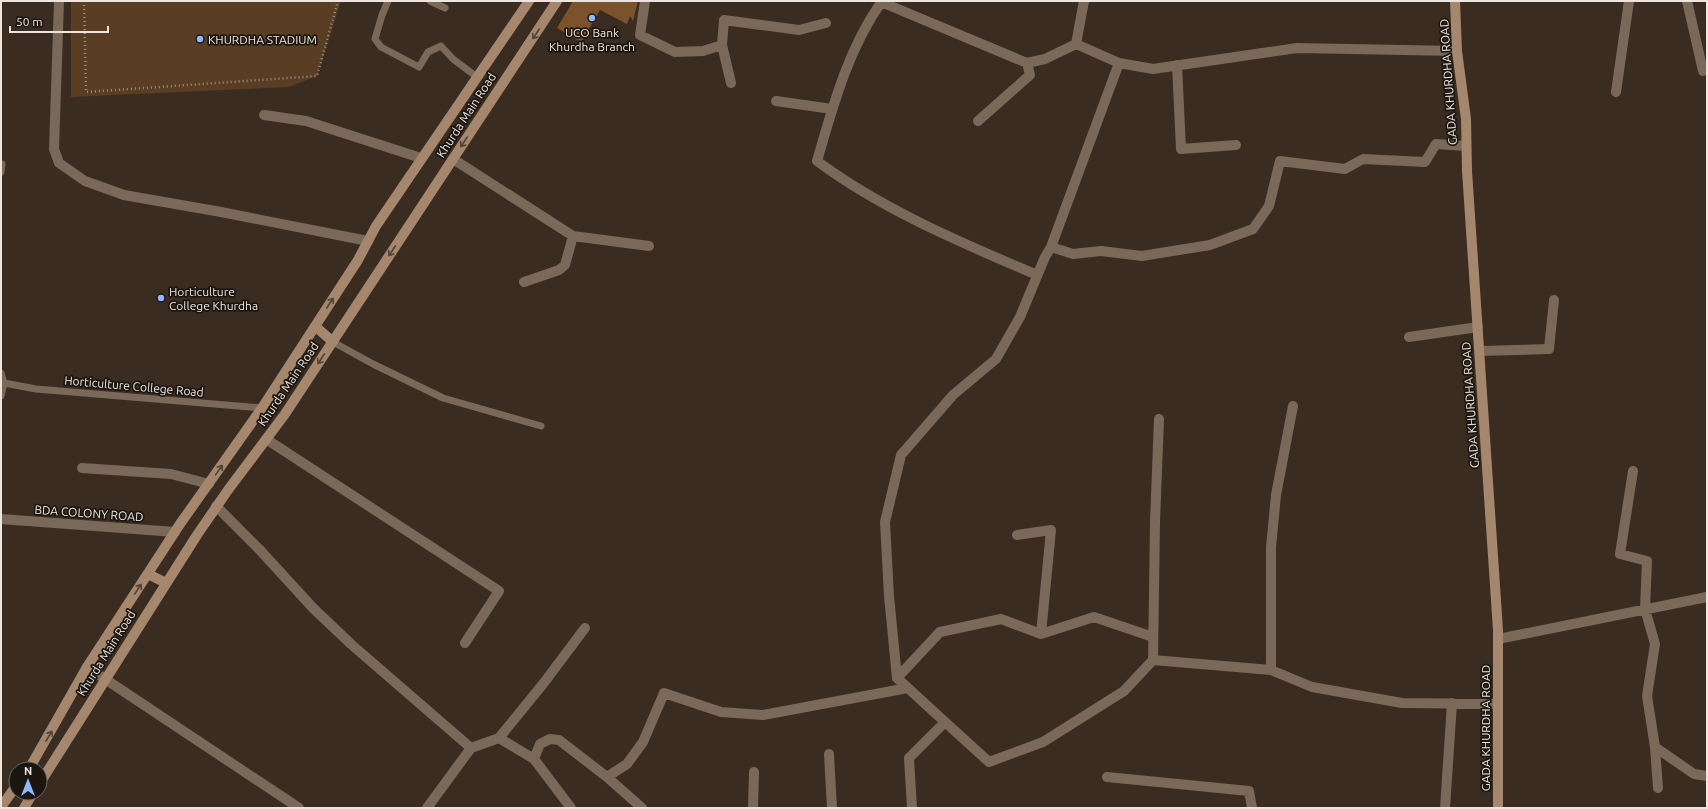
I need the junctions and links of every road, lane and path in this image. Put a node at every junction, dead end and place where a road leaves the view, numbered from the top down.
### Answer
1 (59, 1) edge
2 (84, 1) edge
3 (338, 1) edge
4 (388, 1) edge
5 (430, 1) edge
6 (529, 1) edge
7 (557, 1) edge
8 (645, 1) edge
9 (1084, 1) edge
10 (1455, 1) edge
11 (1629, 1) edge
12 (1687, 1) edge
13 (881, 2) edge
14 (445, 8) dead end
15 (826, 24) dead end
16 (1076, 44) junction
17 (722, 45) junction
18 (1457, 51) junction
19 (1027, 63) junction
20 (1119, 63) junction
21 (1177, 65) junction
22 (1703, 71) dead end
23 (477, 77) junction
24 (731, 83) dead end
25 (1616, 92) dead end
26 (776, 101) dead end
27 (832, 109) junction
28 (264, 115) dead end
29 (978, 121) dead end
30 (1236, 145) dead end
31 (1466, 146) junction
32 (421, 158) junction
33 (453, 159) junction
34 (573, 236) junction
35 (368, 241) junction
36 (649, 246) dead end
37 (1051, 247) junction
38 (1037, 275) junction
39 (524, 282) dead end
40 (1554, 300) dead end
41 (315, 326) junction
42 (1478, 327) junction
43 (1409, 337) dead end
44 (333, 342) junction
45 (1480, 351) junction
46 (1, 373) edge
47 (4, 383) junction
48 (1, 396) edge
49 (1293, 406) dead end
50 (262, 408) junction
51 (1159, 419) dead end
52 (541, 426) dead end
53 (266, 439) junction
54 (82, 468) dead end
55 (1633, 471) dead end
56 (209, 484) junction
57 (216, 506) junction
58 (1, 519) edge
59 (175, 532) junction
60 (1017, 535) dead end
61 (148, 574) junction
62 (166, 583) junction
63 (1707, 597) edge
64 (1645, 610) junction
65 (585, 628) dead end
66 (1041, 634) junction
67 (1153, 637) junction
68 (1498, 639) junction
69 (464, 643) dead end
70 (1153, 660) junction
71 (87, 667) junction
72 (1271, 670) junction
73 (897, 678) junction
74 (106, 679) junction
75 (908, 688) junction
76 (1452, 703) junction
77 (1498, 704) junction
78 (945, 722) junction
79 (499, 738) junction
80 (1656, 747) junction
81 (471, 748) junction
82 (829, 754) dead end
83 (534, 759) junction
84 (33, 761) edge
85 (48, 770) edge
86 (754, 772) dead end
87 (1707, 776) edge
88 (607, 777) junction
89 (1107, 777) dead end
90 (1658, 788) dead end
91 (8, 797) edge
92 (1, 807) edge
93 (299, 808) edge
94 (427, 808) edge
95 (571, 808) edge
96 (642, 808) edge
97 (753, 808) edge
98 (832, 808) edge
99 (912, 808) edge
100 (1252, 808) edge
101 (1444, 808) edge
102 (1498, 808) edge

1 - 35 street
2 - 3 path
4 - 23 lane
5 - 14 lane
6 - 23 main road, Khurda Main Road
7 -> 33 main road, Khurda Main Road
8 - 17 street
9 - 16 street
10 - 18 main road, GADA KHURDHA ROAD
11 - 25 street
12 - 22 street
13 - 19 street
13 - 27 street
15 - 17 street
16 - 19 street
16 - 20 street
17 - 24 street
18 - 21 street
18 - 31 main road, GADA KHURDHA ROAD
19 - 29 street
20 - 21 street
20 - 37 street
21 - 30 street
23 - 32 main road, Khurda Main Road
26 - 27 street
27 - 38 street
28 - 32 street
31 - 37 street
31 - 42 main road, GADA KHURDHA ROAD
32 - 35 main road, Khurda Main Road
33 - 34 street
33 -> 44 main road, Khurda Main Road
34 - 36 street
34 - 39 street
41 -> 35 main road, Khurda Main Road
37 - 38 street
38 - 73 street
40 - 45 street
41 - 44 main road
41 - 50 main road, Khurda Main Road
42 - 43 street
42 - 45 main road, GADA KHURDHA ROAD
44 - 52 lane
44 -> 53 main road, Khurda Main Road
45 - 68 main road, GADA KHURDHA ROAD
46 - 47 lane
47 - 48 lane
47 - 50 lane, Horticulture College Road
49 - 72 street
56 -> 50 main road, Khurda Main Road
51 - 67 street
53 - 57 main road, Khurda Main Road
53 - 69 street
54 - 56 street
55 - 64 street
56 - 59 main road, Khurda Main Road
57 - 62 main road, Khurda Main Road
57 - 81 street
58 - 59 street, BDA COLONY ROAD
59 - 61 main road, Khurda Main Road
60 - 66 street
61 - 62 main road
71 -> 61 main road, Khurda Main Road
62 - 74 main road, Khurda Main Road
63 - 64 street
64 - 68 street
64 - 80 street
65 - 79 street
66 - 67 street
66 - 73 street
67 - 70 street
68 - 77 main road, GADA KHURDHA ROAD
70 - 72 street
70 - 78 street
71 - 74 street
84 -> 71 main road, Khurda Main Road
72 - 76 street
73 - 75 street
74 - 85 main road, Khurda Main Road
74 - 93 street
75 - 78 street
75 - 88 street
76 - 77 street
76 - 101 street
77 - 102 main road, GADA KHURDHA ROAD
78 - 99 street
79 - 81 street
79 - 83 street
80 - 87 street
80 - 90 street
81 - 94 street
82 - 98 street
83 - 88 street
83 - 95 street
86 - 97 street
88 - 96 street
89 - 100 street
91 - 92 main road

